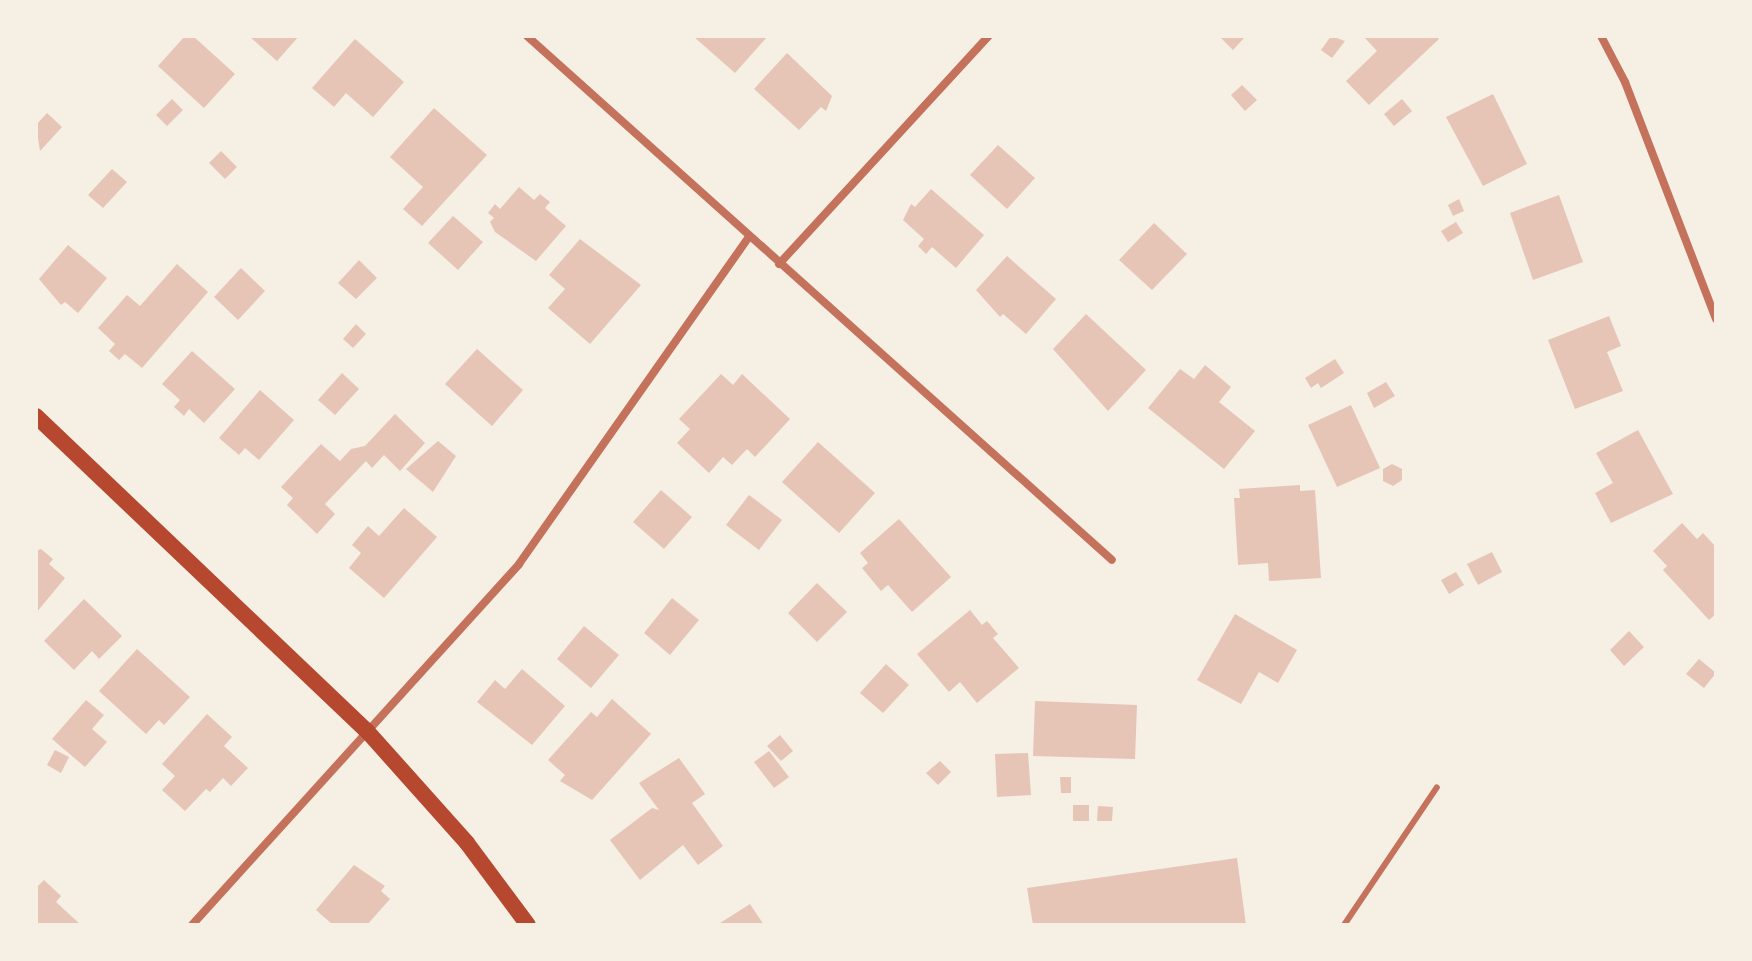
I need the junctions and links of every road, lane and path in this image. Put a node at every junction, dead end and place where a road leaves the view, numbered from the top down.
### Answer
1 (527, 36) edge
2 (989, 36) edge
3 (1601, 36) edge
4 (749, 237) junction
5 (779, 264) junction
6 (1716, 319) edge
7 (36, 416) edge
8 (1112, 560) dead end
9 (367, 731) junction
10 (1437, 787) dead end
11 (192, 925) edge
12 (528, 925) edge
13 (1344, 925) edge

1 - 4 street
2 - 5 street
3 - 6 street
4 - 5 street
4 - 9 street
5 - 8 street
7 - 9 main road
9 - 11 street
9 - 12 main road
10 - 13 lane

